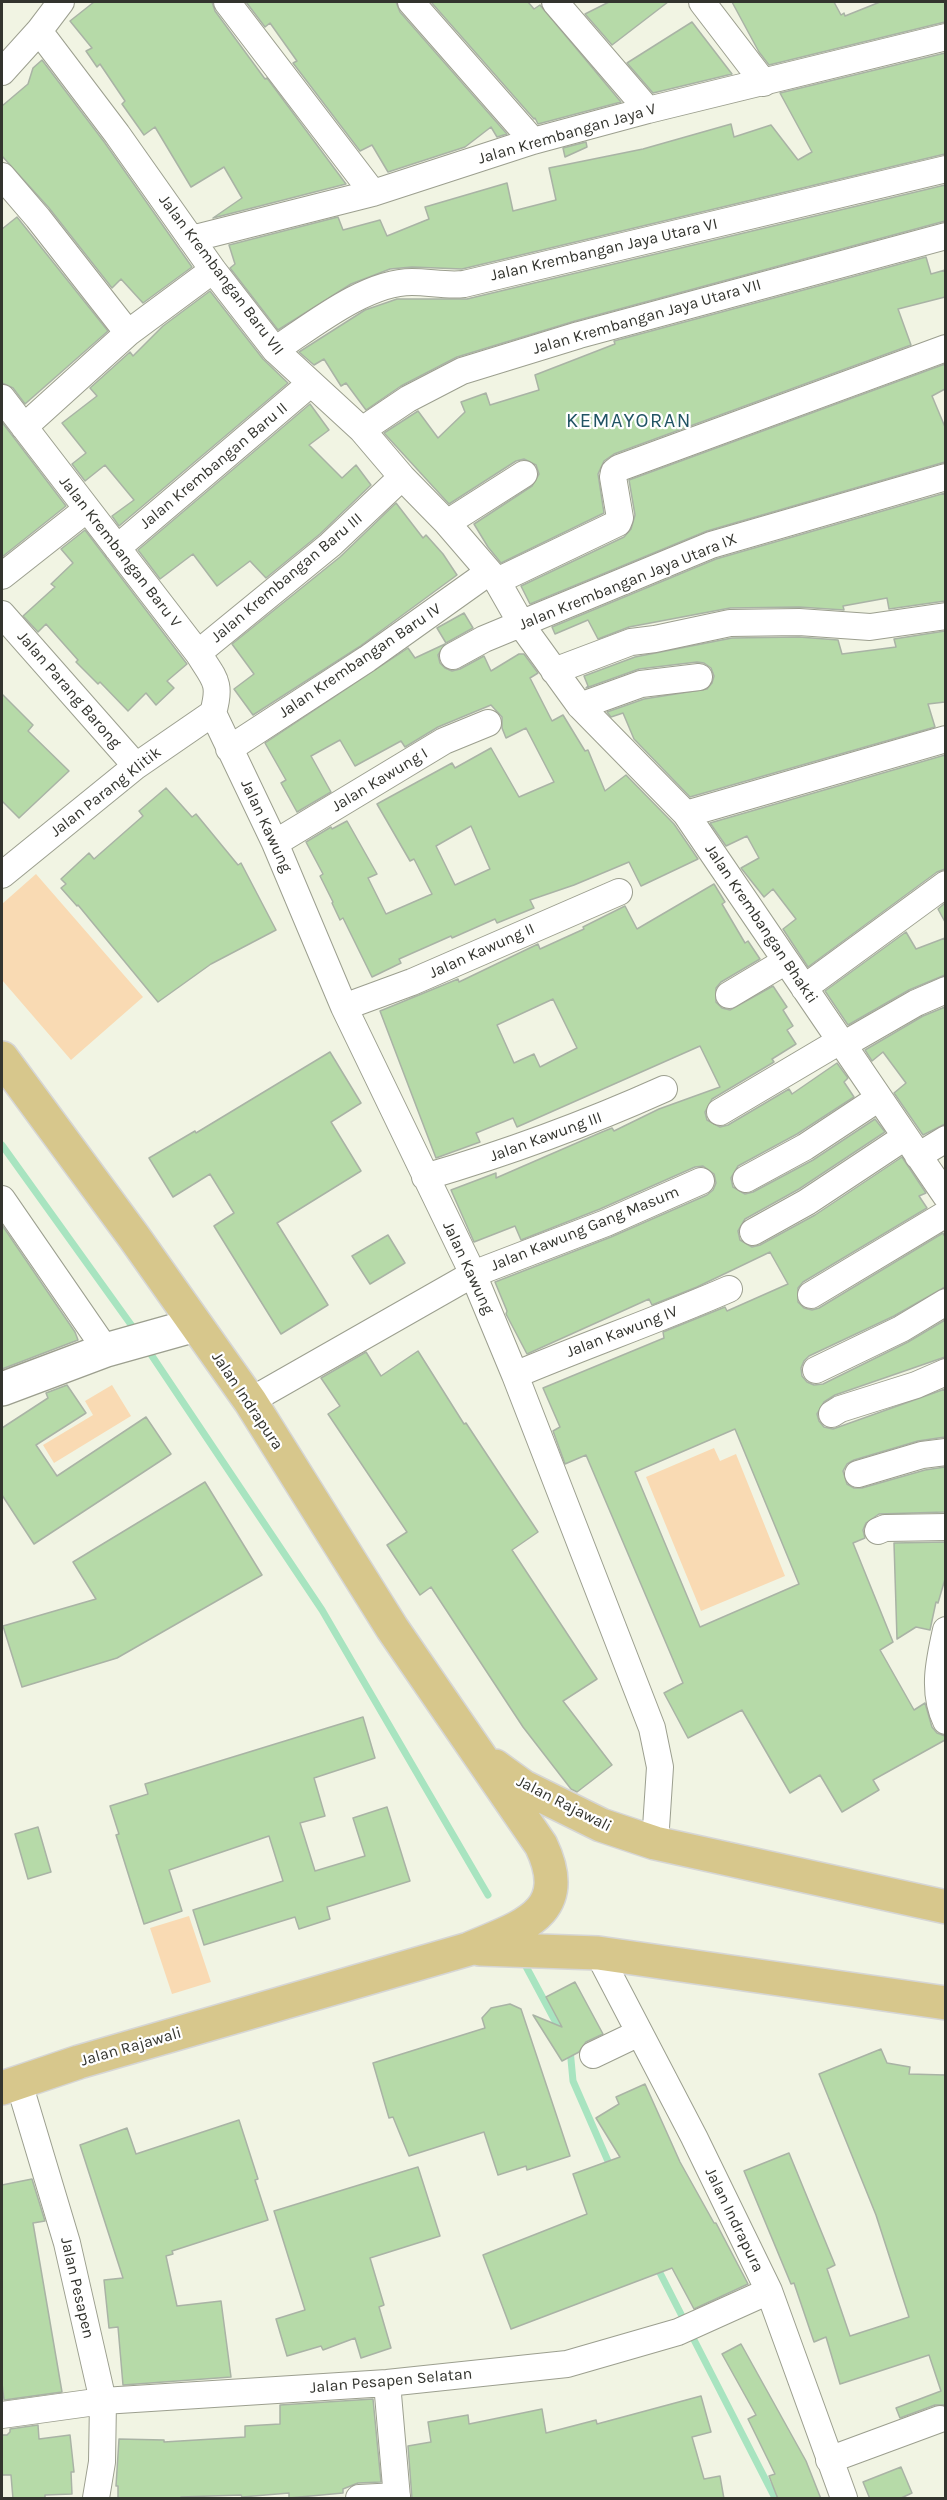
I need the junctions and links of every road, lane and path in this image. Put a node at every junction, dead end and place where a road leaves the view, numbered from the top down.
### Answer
1 (61, 2) edge
2 (227, 2) edge
3 (411, 2) edge
4 (555, 2) edge
5 (702, 2) edge
6 (39, 31) junction
7 (945, 37) edge
8 (2, 72) edge
9 (764, 83) junction
10 (648, 110) junction
11 (533, 141) junction
12 (945, 169) edge
13 (2, 176) edge
14 (373, 193) junction
15 (945, 236) edge
16 (191, 238) junction
17 (213, 270) junction
18 (128, 333) junction
19 (945, 348) edge
20 (275, 350) junction
21 (310, 384) junction
22 (2, 398) edge
23 (24, 427) junction
24 (362, 430) junction
25 (524, 474) dead end
26 (402, 477) junction
27 (945, 477) edge
28 (87, 509) junction
29 (447, 523) junction
30 (117, 548) junction
31 (2, 576) edge
32 (493, 577) junction
33 (2, 614) edge
34 (945, 616) edge
35 (522, 625) junction
36 (198, 653) junction
37 (453, 656) dead end
38 (554, 671) junction
39 (699, 677) dead end
40 (580, 706) junction
41 (213, 713) junction
42 (488, 723) dead end
43 (945, 739) edge
44 (229, 749) junction
45 (136, 766) junction
46 (686, 814) junction
47 (275, 843) junction
48 (2, 875) edge
49 (945, 884) edge
50 (619, 892) dead end
51 (786, 962) junction
52 (804, 988) junction
53 (945, 990) edge
54 (729, 994) dead end
55 (344, 1007) junction
56 (842, 1043) junction
57 (2, 1058) edge
58 (664, 1089) dead end
59 (879, 1098) junction
60 (720, 1112) dead end
61 (945, 1139) edge
62 (912, 1146) junction
63 (425, 1177) junction
64 (746, 1179) dead end
65 (701, 1181) dead end
66 (945, 1196) edge
67 (4, 1207) edge
68 (945, 1214) edge
69 (753, 1232) dead end
70 (473, 1274) junction
71 (729, 1289) dead end
72 (811, 1295) dead end
73 (945, 1302) edge
74 (195, 1325) junction
75 (129, 1344) junction
76 (816, 1370) dead end
77 (945, 1372) edge
78 (515, 1375) junction
79 (2, 1389) edge
80 (250, 1401) junction
81 (832, 1414) dead end
82 (945, 1452) edge
83 (858, 1474) dead end
84 (945, 1527) edge
85 (878, 1531) dead end
86 (945, 1630) edge
87 (942, 1683) edge
88 (945, 1721) edge
89 (479, 1755) junction
90 (655, 1843) junction
91 (945, 1907) edge
92 (469, 1949) junction
93 (598, 1953) junction
94 (945, 2003) edge
95 (639, 2033) junction
96 (593, 2055) dead end
97 (10, 2085) edge
98 (769, 2291) junction
99 (387, 2383) junction
100 (103, 2402) junction
101 (2, 2415) edge
102 (940, 2419) dead end
103 (830, 2460) junction
104 (397, 2497) edge
105 (96, 2499) edge
106 (359, 2499) edge
107 (844, 2499) edge

1 - 6 street
2 - 14 street
3 - 11 street
4 - 10 street
5 - 9 street
6 - 8 street
6 - 16 street, Jalan Krembangan Baru VII
7 - 9 street, Jalan Krembangan Jaya V
9 - 10 street, Jalan Krembangan Jaya V
10 - 11 street, Jalan Krembangan Jaya V
11 - 14 street, Jalan Krembangan Jaya V
12 - 20 street, Jalan Krembangan Jaya Utara VI
13 - 18 street
14 - 16 street, Jalan Krembangan Jaya V
15 - 24 street, Jalan Krembangan Jaya Utara VII
16 - 17 street, Jalan Krembangan Baru VII
17 - 18 street
17 - 20 street, Jalan Krembangan Baru VII
18 - 23 street
19 - 32 street, Jalan Krembangan Baru IV
20 - 21 street, Jalan Krembangan Baru VII
21 - 24 street, Jalan Krembangan Baru VII
21 - 30 street, Jalan Krembangan Baru II
22 - 23 street, Jalan Krembangan Baru V
23 - 28 street, Jalan Krembangan Baru V
24 - 26 street, Jalan Krembangan Baru VII
25 - 29 street
26 - 29 street, Jalan Krembangan Baru VII
26 - 36 street, Jalan Krembangan Baru III
27 - 35 street, Jalan Krembangan Jaya Utara IX
28 - 30 street, Jalan Krembangan Baru V
28 - 31 street
29 - 32 street, Jalan Krembangan Baru VII
30 - 36 street, Jalan Krembangan Baru V
32 - 35 street, Jalan Krembangan Baru VII
32 - 44 street, Jalan Krembangan Baru IV
33 - 45 street, Jalan Parang Barong
34 - 38 street
35 - 37 street, Jalan Krembangan Jaya Utara IX
35 - 38 street, Jalan Krembangan Baru VII
36 - 41 street, Jalan Krembangan Baru V
38 - 40 street, Jalan Krembangan Bhakti
39 - 40 street
40 - 46 street, Jalan Krembangan Bhakti
41 - 44 street, Jalan Kawung
41 - 45 street, Jalan Parang Klitik
42 - 47 street, Jalan Kawung I
43 - 46 street
44 - 47 street, Jalan Kawung
45 - 48 street, Jalan Parang Klitik
46 - 51 street, Jalan Krembangan Bhakti
47 - 55 street, Jalan Kawung
49 - 52 street
50 - 55 street, Jalan Kawung II
51 - 52 street, Jalan Krembangan Bhakti
51 - 54 street
52 - 56 street, Jalan Krembangan Bhakti
53 - 56 street
55 - 63 street, Jalan Kawung
56 - 59 street, Jalan Krembangan Bhakti
56 - 60 street
57 - 74 main road, Jalan Indrapura
58 - 63 street, Jalan Kawung III
59 - 62 street, Jalan Krembangan Bhakti
59 - 64 street
61 - 62 street
62 - 66 street, Jalan Krembangan Bhakti
62 - 69 street
63 - 70 street, Jalan Kawung
65 - 70 street, Jalan Kawung Gang Masum
67 - 75 street
68 - 72 street
70 - 78 street, Jalan Kawung
70 - 80 street, Jalan Kawung Gang Masum
71 - 78 street, Jalan Kawung IV
73 - 76 street
74 - 75 street
74 - 80 main road, Jalan Indrapura
75 - 79 street
77 - 81 street
78 - 90 street, Jalan Kawung
80 - 89 main road, Jalan Indrapura
82 - 83 street
84 - 85 street
86 - 87 street
87 - 88 street
89 - 90 main road, Jalan Rajawali
89 - 92 main road, Jalan Rajawali
90 - 91 main road, Jalan Rajawali
92 - 93 main road, Jalan Rajawali
92 - 97 main road, Jalan Rajawali
93 - 94 main road, Jalan Rajawali
93 - 95 street, Jalan Indrapura
95 - 96 street
95 - 98 street, Jalan Indrapura
97 - 100 street, Jalan Pesapen
98 - 99 street, Jalan Pesapen Selatan
98 - 103 street, Jalan Indrapura
99 - 100 street, Jalan Pesapen Selatan
99 - 104 street
100 - 101 street, Jalan Pesapen Selatan
100 - 105 street, Jalan Pesapen
102 - 103 street
103 - 107 street, Jalan Indrapura
104 - 106 street

